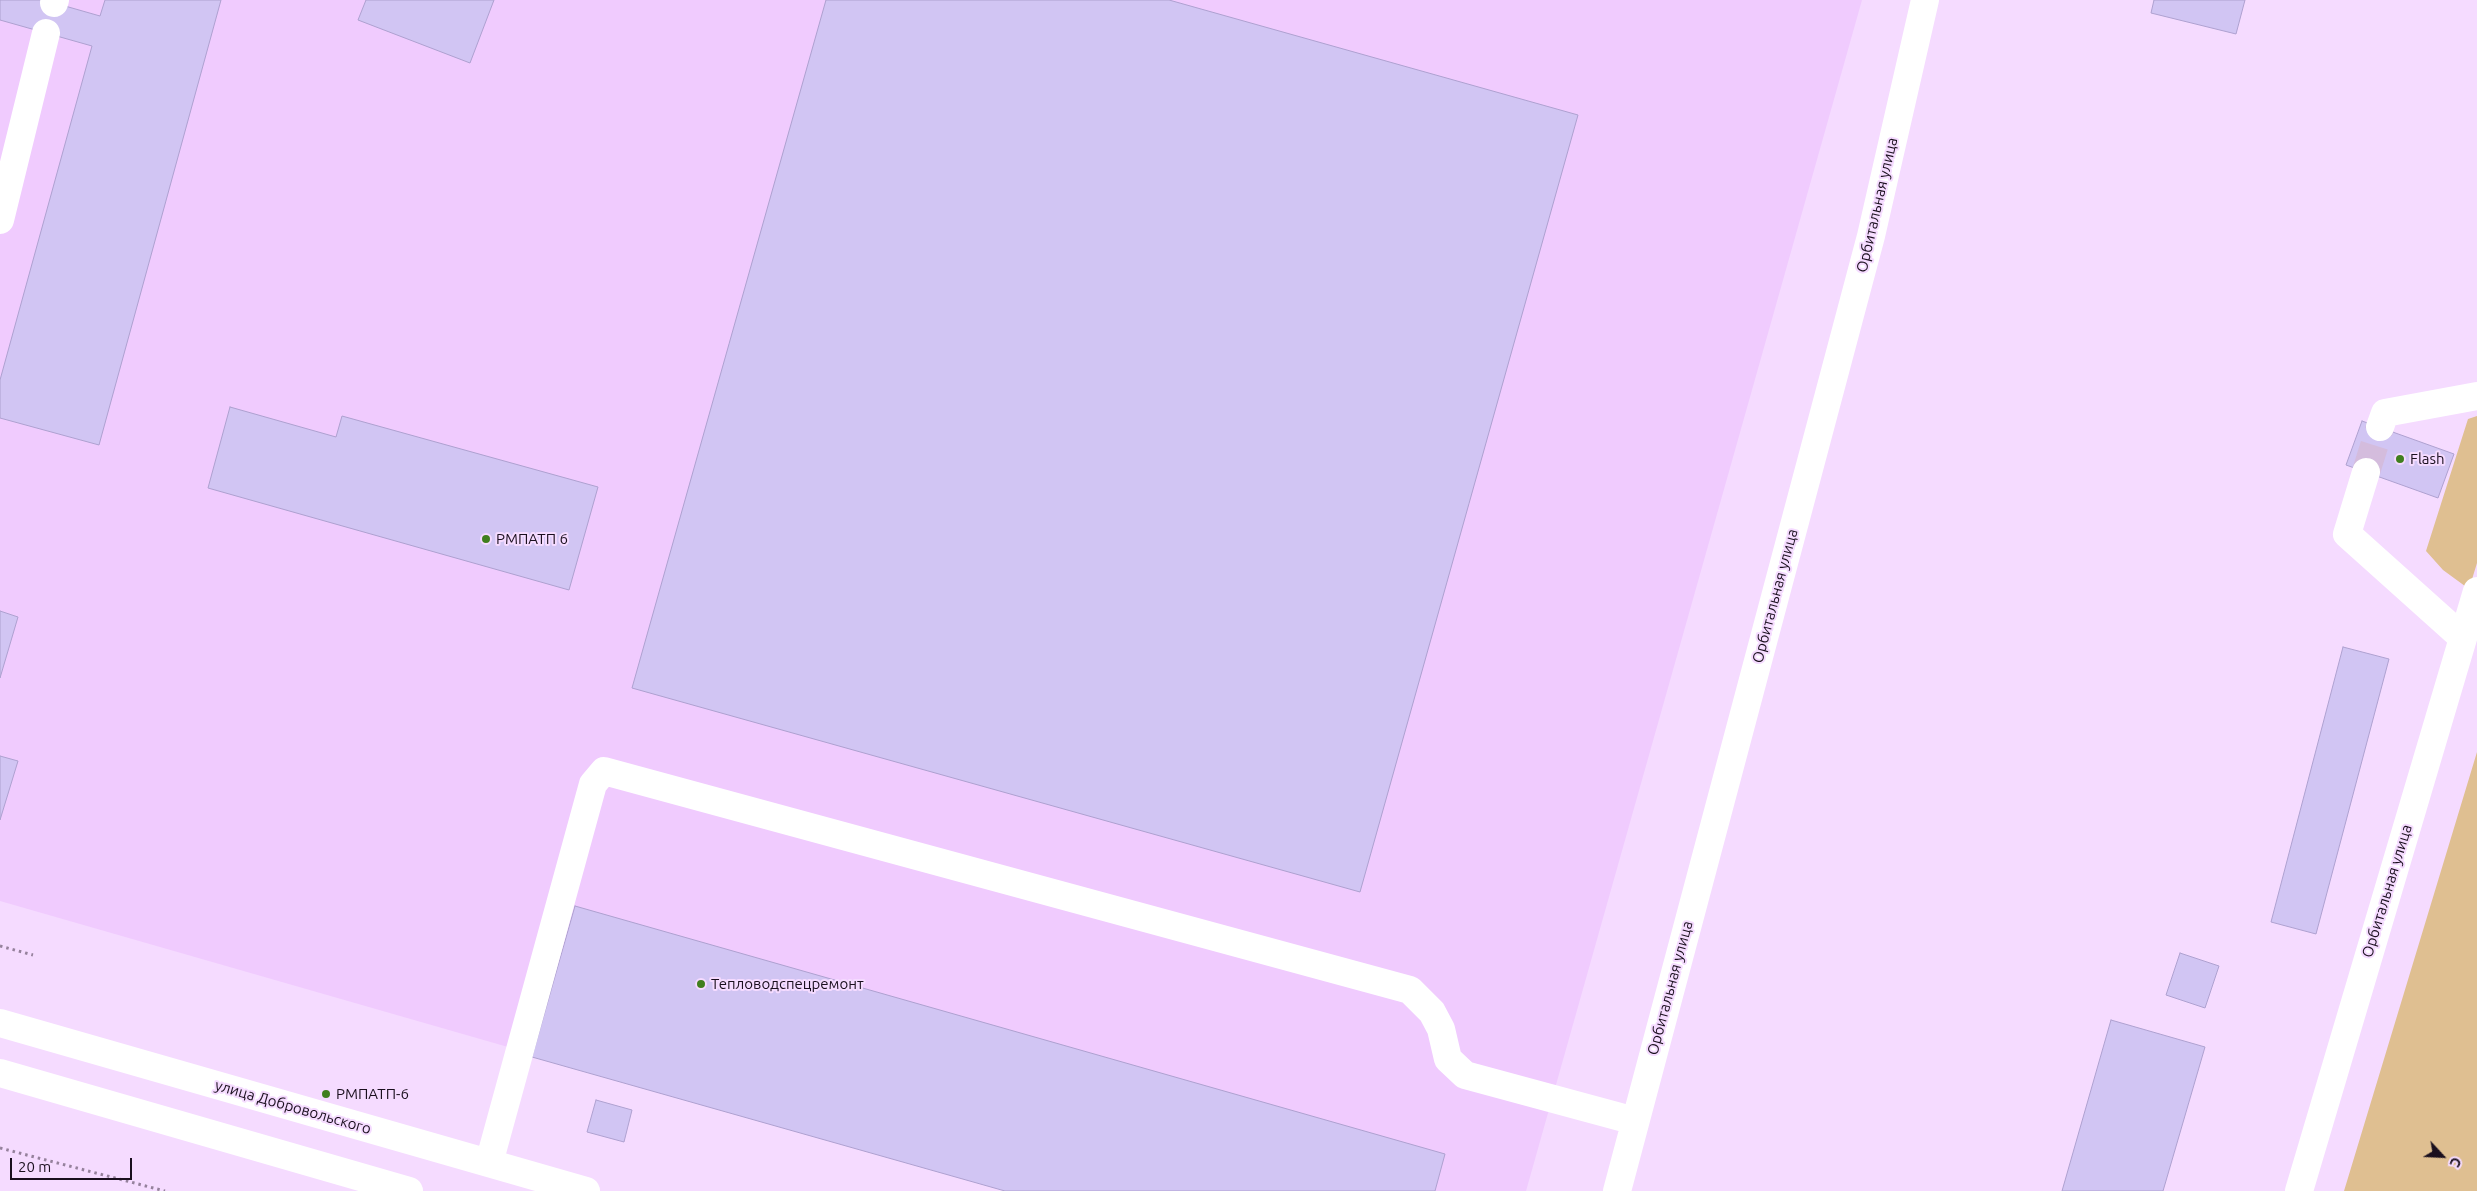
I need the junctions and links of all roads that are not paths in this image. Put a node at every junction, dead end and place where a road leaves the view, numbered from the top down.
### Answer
1 (1925, 0) edge
2 (46, 33) dead end
3 (0, 220) edge
4 (2477, 396) edge
5 (2380, 427) tunnel mouth
6 (2366, 472) tunnel mouth
7 (2477, 592) edge
8 (2463, 638) junction
9 (0, 1023) edge
10 (0, 1073) edge
11 (1635, 1121) junction
12 (489, 1163) junction
13 (409, 1191) edge
14 (586, 1191) edge
15 (1617, 1191) edge
16 (2299, 1191) edge

1 - 11 street, Орбитальная улица
2 - 3 street
4 - 5 street
6 - 8 street
7 - 8 street, Орбитальная улица
8 - 16 street, Орбитальная улица
9 - 12 street, улица Добровольского
10 - 13 street
11 - 12 street
11 - 15 street, Орбитальная улица
12 - 14 street, улица Добровольского

